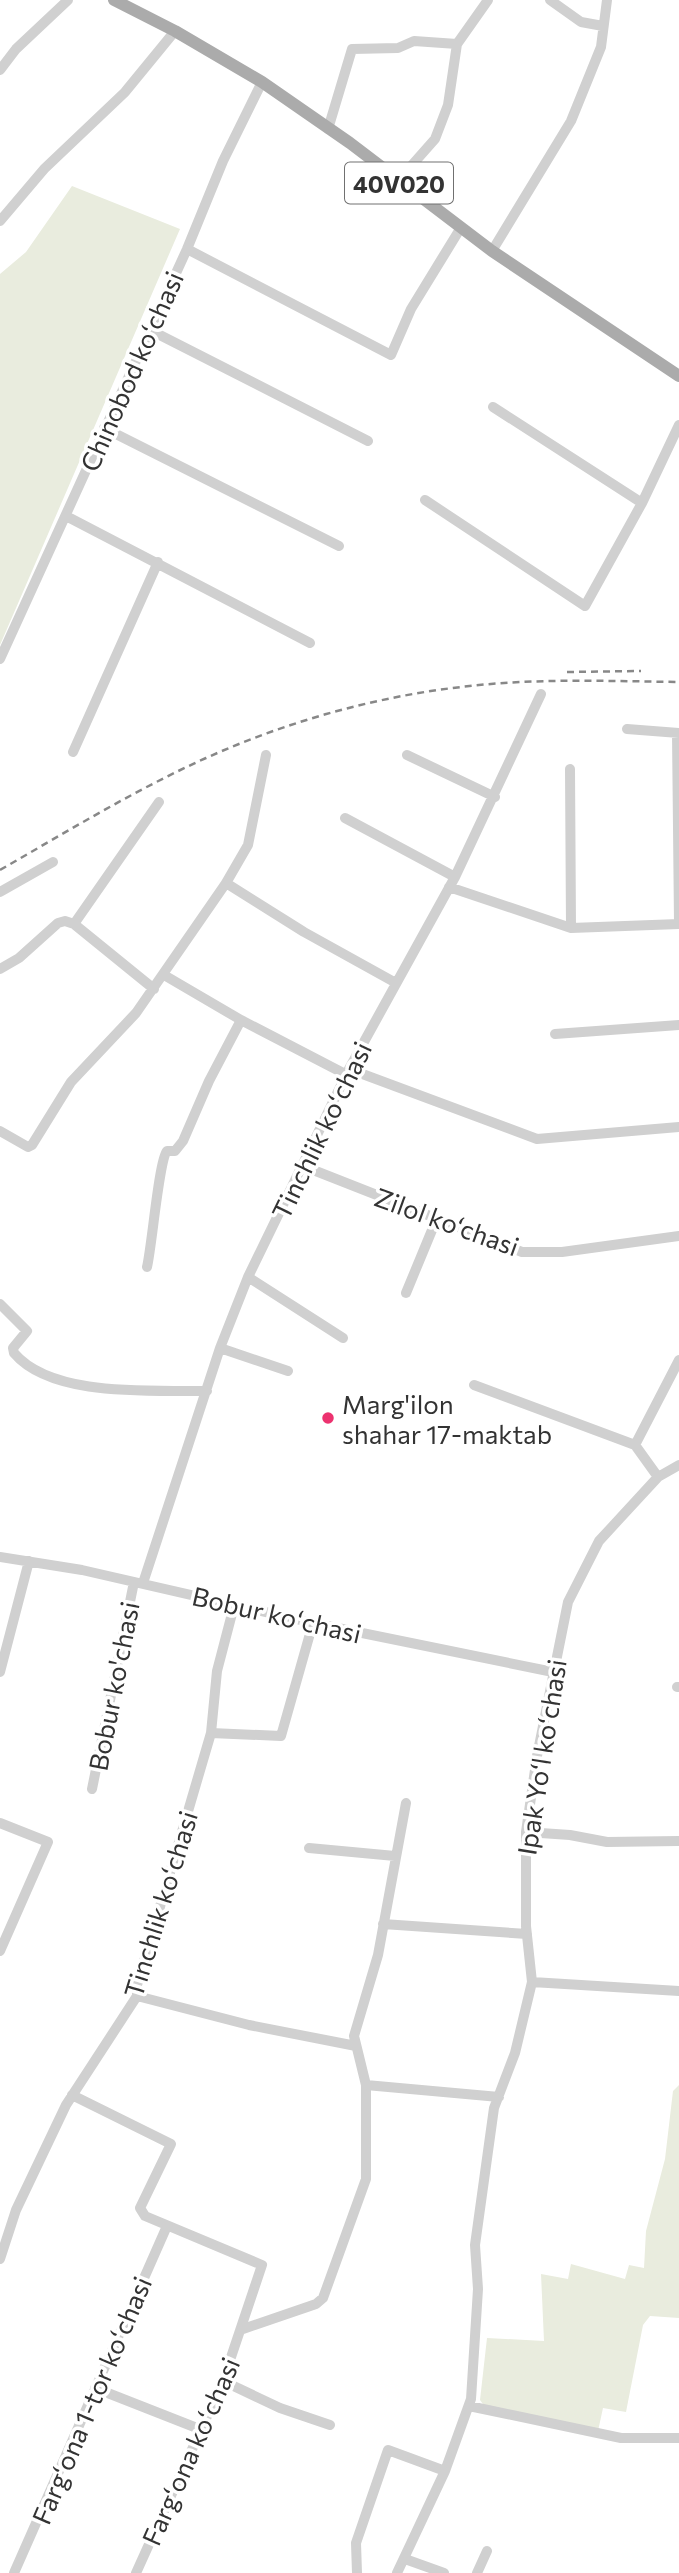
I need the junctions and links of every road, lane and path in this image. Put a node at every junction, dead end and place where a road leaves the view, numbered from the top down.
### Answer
1 (68, 0) edge
2 (114, 0) edge
3 (488, 0) edge
4 (550, 0) edge
5 (607, 0) edge
6 (603, 26) junction
7 (175, 31) junction
8 (457, 44) junction
9 (0, 70) edge
10 (262, 82) junction
11 (328, 129) junction
12 (397, 182) junction
13 (0, 221) edge
14 (460, 229) junction
15 (187, 249) junction
16 (492, 251) junction
17 (148, 329) junction
18 (679, 376) edge
19 (493, 407) dead end
20 (679, 425) edge
21 (104, 428) junction
22 (368, 441) dead end
23 (425, 500) dead end
24 (642, 503) junction
25 (66, 516) junction
26 (340, 546) dead end
27 (158, 562) junction
28 (310, 643) dead end
29 (0, 659) edge
30 (541, 694) dead end
31 (627, 729) dead end
32 (678, 733) edge
33 (73, 752) dead end
34 (266, 755) dead end
35 (407, 755) dead end
36 (570, 769) dead end
37 (495, 797) junction
38 (159, 802) dead end
39 (345, 818) dead end
40 (53, 862) dead end
41 (455, 877) junction
42 (226, 883) junction
43 (449, 887) junction
44 (0, 892) edge
45 (679, 923) edge
46 (74, 924) junction
47 (571, 928) junction
48 (0, 969) edge
49 (164, 975) junction
50 (396, 983) junction
51 (154, 989) junction
52 (241, 1020) junction
53 (679, 1025) edge
54 (555, 1034) dead end
55 (348, 1072) junction
56 (679, 1128) edge
57 (0, 1131) edge
58 (303, 1166) junction
59 (437, 1218) junction
60 (679, 1236) edge
61 (147, 1267) dead end
62 (248, 1277) junction
63 (405, 1293) dead end
64 (0, 1304) edge
65 (343, 1338) dead end
66 (220, 1348) junction
67 (679, 1360) edge
68 (288, 1371) dead end
69 (474, 1385) dead end
70 (207, 1391) junction
71 (635, 1445) junction
72 (679, 1465) edge
73 (658, 1477) junction
74 (0, 1558) edge
75 (29, 1561) junction
76 (138, 1583) junction
77 (234, 1606) junction
78 (313, 1623) junction
79 (0, 1672) edge
80 (553, 1672) junction
81 (211, 1733) junction
82 (92, 1789) dead end
83 (406, 1803) dead end
84 (0, 1823) edge
85 (526, 1832) junction
86 (679, 1841) edge
87 (309, 1848) dead end
88 (395, 1856) junction
89 (383, 1924) junction
90 (527, 1934) junction
91 (0, 1951) edge
92 (532, 1982) junction
93 (679, 1991) edge
94 (137, 1996) junction
95 (356, 2046) junction
96 (366, 2085) junction
97 (72, 2095) junction
98 (499, 2097) junction
99 (167, 2226) junction
100 (0, 2259) edge
101 (243, 2329) junction
102 (223, 2381) junction
103 (95, 2388) junction
104 (469, 2406) junction
105 (330, 2425) dead end
106 (202, 2430) junction
107 (679, 2438) edge
108 (445, 2471) junction
109 (487, 2551) dead end
110 (405, 2559) junction
111 (14, 2573) edge
112 (136, 2573) edge
113 (357, 2573) edge
114 (397, 2573) edge
115 (443, 2573) edge
116 (477, 2573) edge

1 - 9 street
2 - 7 main road, 40V020
3 - 8 street
4 - 6 street
5 - 6 street
6 - 16 street
7 - 10 main road, 40V020
7 - 13 street
8 - 11 street
8 - 12 street
10 - 11 main road, 40V020
10 - 15 street, Chinobod koʻchasi
11 - 12 main road, 40V020
12 - 14 main road, 40V020
14 - 15 street
14 - 16 main road, 40V020
15 - 17 street, Chinobod koʻchasi
16 - 18 main road, 40V020
17 - 21 street, Chinobod koʻchasi
17 - 22 street
19 - 24 street
20 - 24 street
21 - 25 street, Chinobod koʻchasi
21 - 26 street
23 - 24 street
25 - 27 street
25 - 29 street, Chinobod koʻchasi
27 - 28 street
27 - 33 street
30 - 37 street, Tinchlik koʻchasi
31 - 32 street
32 - 45 street
34 - 42 street
35 - 37 street
36 - 47 street
37 - 41 street, Tinchlik koʻchasi
38 - 46 street
39 - 41 street
40 - 44 street
41 - 43 street, Tinchlik koʻchasi
42 - 49 street
42 - 50 street
43 - 47 street
43 - 50 street, Tinchlik koʻchasi
45 - 47 street
46 - 48 street
46 - 51 street
49 - 51 street
49 - 52 street
50 - 55 street, Tinchlik koʻchasi
51 - 57 street
52 - 55 street
52 - 61 street
53 - 54 street
55 - 56 street
55 - 58 street, Tinchlik koʻchasi
58 - 59 street, Zilol ko‘chasi
58 - 62 street, Tinchlik koʻchasi
59 - 60 street, Zilol ko‘chasi
59 - 63 street
62 - 65 street
62 - 66 street, Tinchlik koʻchasi
64 - 70 street
66 - 68 street
66 - 70 street, Tinchlik koʻchasi
67 - 71 street
69 - 71 street
70 - 76 street, Tinchlik koʻchasi
71 - 73 street
72 - 73 street, Ipak Yoʻl koʻchasi
73 - 80 street, Ipak Yoʻl koʻchasi
74 - 75 street, Bobur koʻchasi
75 - 76 street, Bobur koʻchasi
75 - 79 street
76 - 77 street, Bobur koʻchasi
76 - 82 street, Bobur ko'chasi
77 - 78 street, Bobur koʻchasi
77 - 81 street, Tinchlik koʻchasi
78 - 80 street, Bobur koʻchasi
78 - 81 street
80 - 85 street, Ipak Yoʻl koʻchasi
81 - 94 street, Tinchlik koʻchasi
83 - 88 street
84 - 91 street
85 - 86 street
85 - 90 street, Ipak Yoʻl koʻchasi
87 - 88 street
88 - 89 street
89 - 90 street
89 - 95 street
90 - 92 street, Ipak Yoʻl koʻchasi
92 - 93 street
92 - 98 street, Ipak Yoʻl koʻchasi
94 - 95 street
94 - 97 street, Tinchlik koʻchasi
95 - 96 street
96 - 98 street
96 - 101 street
97 - 99 street
97 - 100 street, Tinchlik koʻchasi
98 - 104 street, Ipak Yoʻl koʻchasi
99 - 101 street, Fargʻona koʻchasi
99 - 103 street, Fargʻona 1-tor koʻchasi
101 - 102 street, Fargʻona koʻchasi
102 - 105 street
102 - 106 street, Fargʻona koʻchasi
103 - 106 street
103 - 111 street, Fargʻona 1-tor koʻchasi
104 - 107 street
104 - 108 street, Ipak Yoʻl koʻchasi
106 - 112 street, Fargʻona koʻchasi
108 - 110 street, Ipak Yoʻl koʻchasi
108 - 113 street
109 - 116 street
110 - 114 street, Ipak Yoʻl koʻchasi
110 - 115 street

